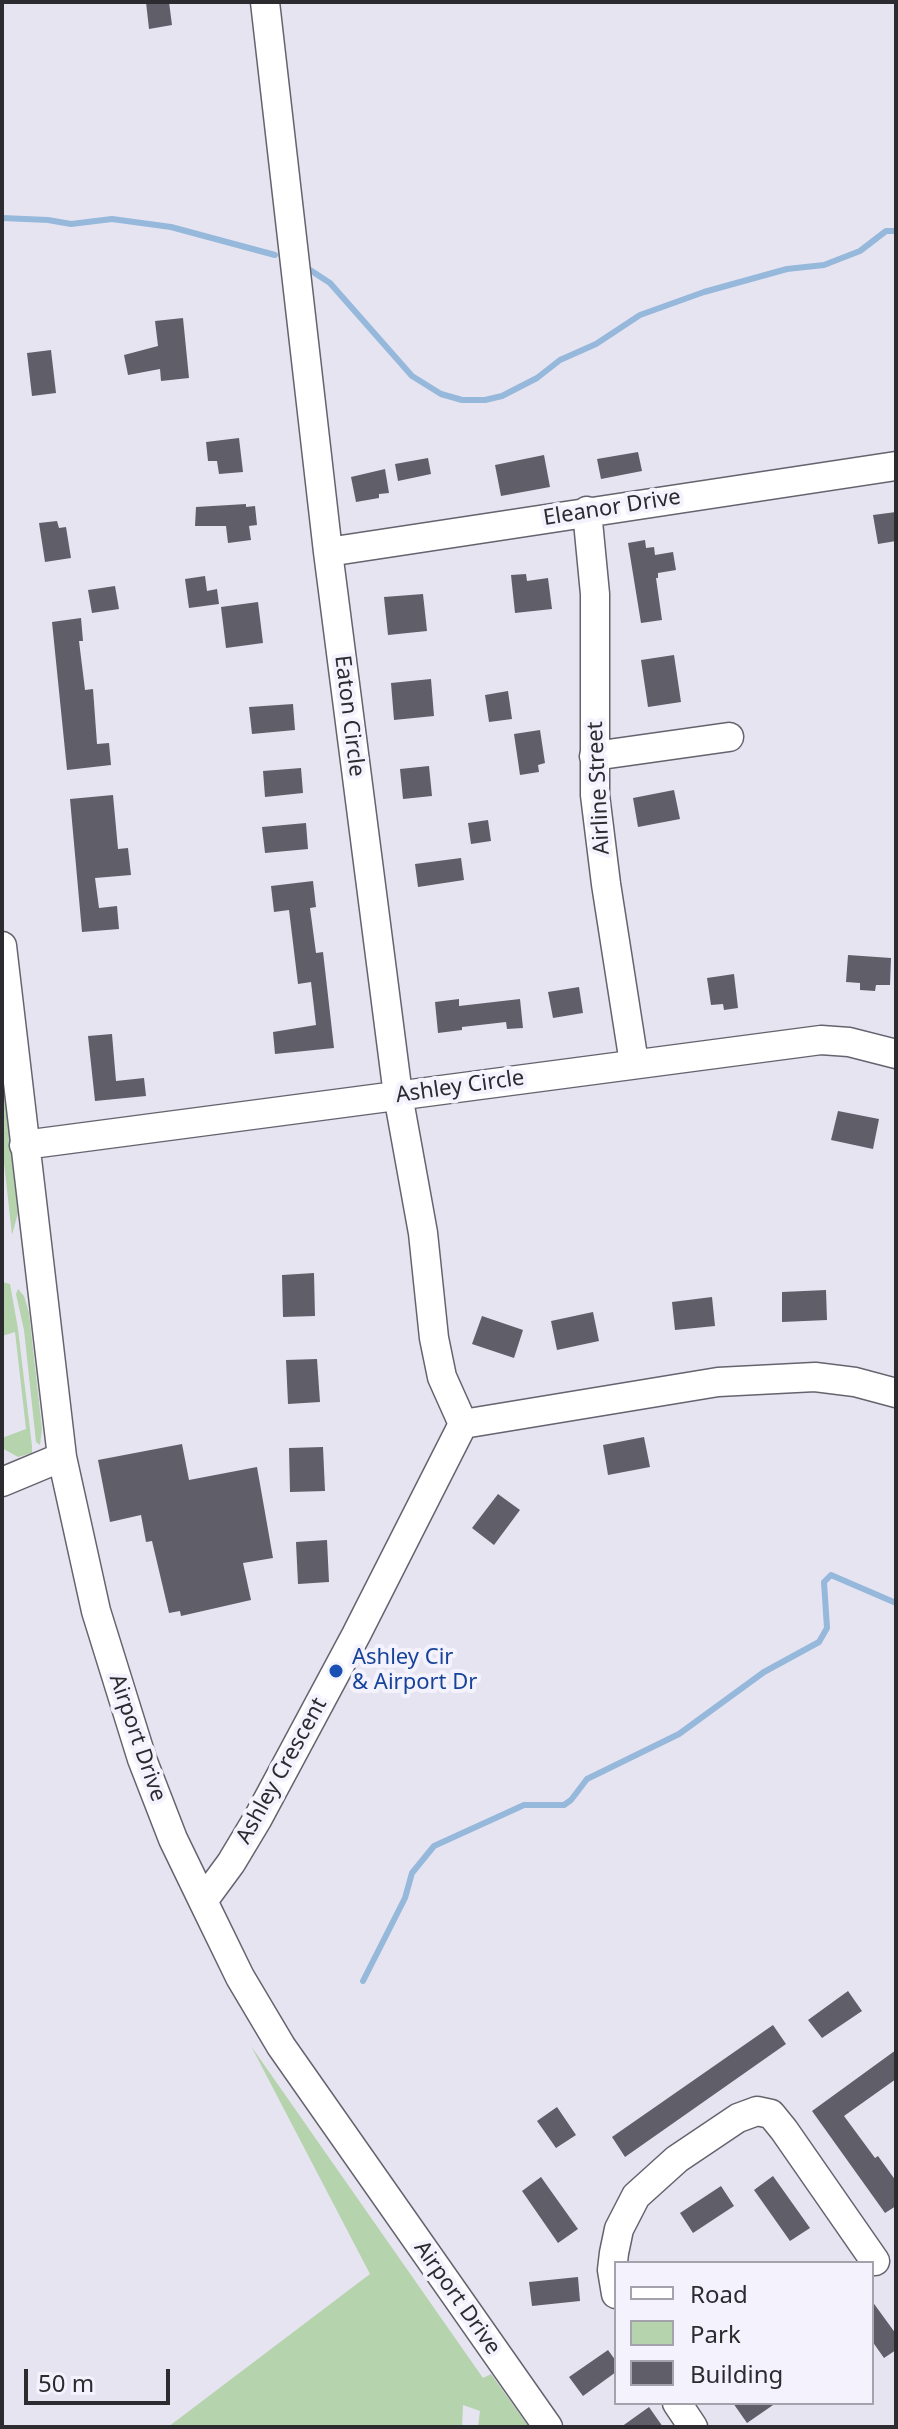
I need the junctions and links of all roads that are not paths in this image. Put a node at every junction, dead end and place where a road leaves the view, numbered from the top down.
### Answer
1 (265, 2) edge
2 (896, 466) edge
3 (587, 511) junction
4 (328, 552) junction
5 (729, 737) dead end
6 (594, 756) junction
7 (2, 946) edge
8 (896, 1054) edge
9 (634, 1063) junction
10 (398, 1095) junction
11 (24, 1145) junction
12 (896, 1393) edge
13 (463, 1424) junction
14 (62, 1457) junction
15 (2, 1482) edge
16 (203, 1901) junction
17 (881, 2257) edge
18 (614, 2282) edge
19 (678, 2405) edge
20 (548, 2427) edge
21 (693, 2427) edge

1 - 4 street, Eaton Circle
2 - 3 street, Eleanor Drive
3 - 4 street, Eleanor Drive
3 - 6 street, Airline Street
4 - 10 street, Eaton Circle
5 - 6 street
6 - 9 street, Airline Street
7 - 11 street, Airport Drive
8 - 9 street, Ashley Circle
9 - 10 street, Ashley Circle
10 - 11 street, Ashley Circle
10 - 13 street, Eaton Circle
11 - 14 street, Airport Drive
12 - 13 street
13 - 16 street, Ashley Crescent
14 - 15 street
14 - 16 street, Airport Drive
16 - 20 street, Airport Drive
17 - 18 street
19 - 21 street

